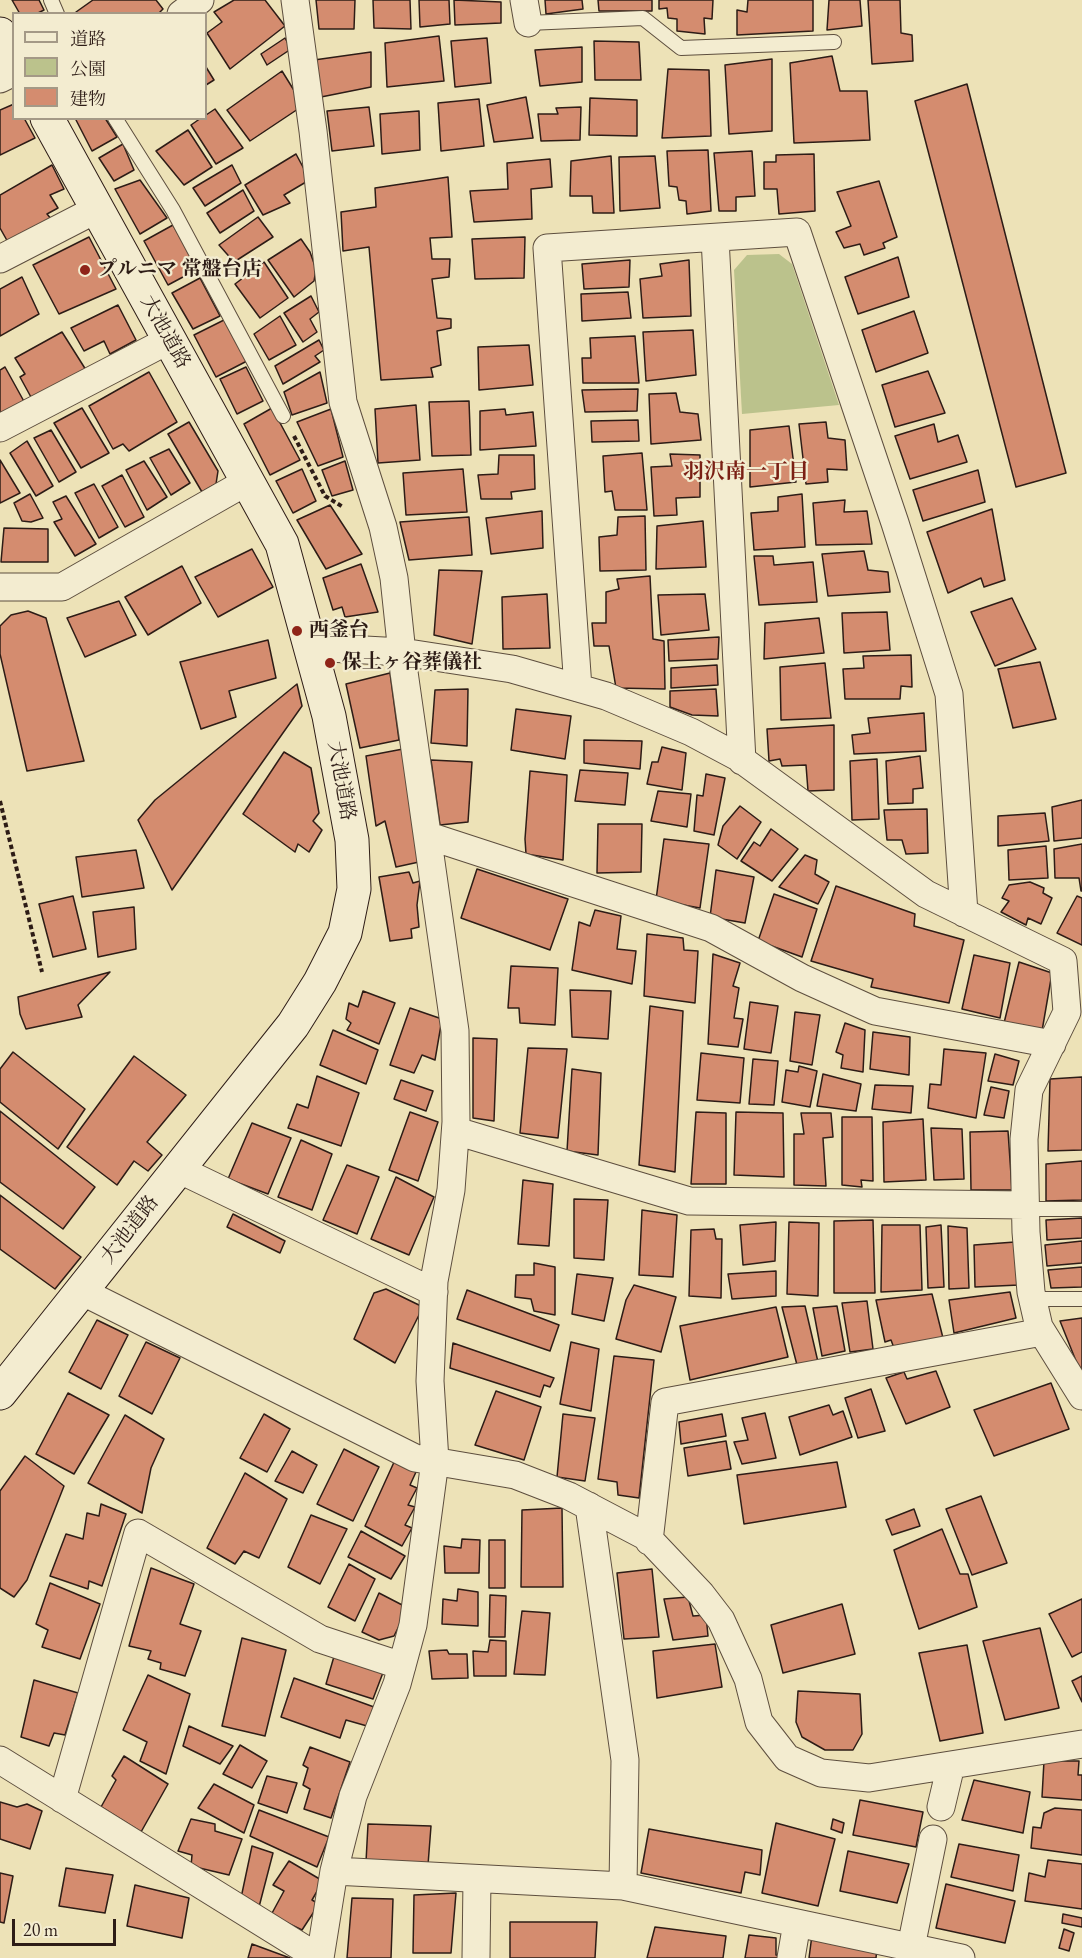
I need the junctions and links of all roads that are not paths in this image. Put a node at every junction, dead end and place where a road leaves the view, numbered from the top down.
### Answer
1 (200, 0) edge
2 (295, 0) edge
3 (184, 12) edge
4 (526, 12) edge
5 (0, 34) edge
6 (834, 42) dead end
7 (12, 55) edge
8 (48, 120) edge
9 (116, 120) edge
10 (97, 209) junction
11 (715, 238) junction
12 (0, 259) edge
13 (169, 339) junction
14 (283, 416) road end
15 (0, 428) edge
16 (248, 481) junction
17 (0, 586) edge
18 (310, 647) junction
19 (402, 652) junction
20 (578, 688) junction
21 (742, 761) junction
22 (429, 836) junction
23 (964, 913) junction
24 (1052, 1044) junction
25 (456, 1131) junction
26 (178, 1170) junction
27 (1025, 1207) junction
28 (1082, 1209) edge
29 (81, 1291) junction
30 (434, 1292) junction
31 (1032, 1299) junction
32 (1082, 1299) edge
33 (1042, 1332) junction
34 (0, 1393) edge
35 (1082, 1396) edge
36 (435, 1461) junction
37 (589, 1506) junction
38 (650, 1541) junction
39 (402, 1666) junction
40 (1082, 1744) edge
41 (0, 1760) edge
42 (951, 1765) junction
43 (63, 1799) junction
44 (941, 1807) dead end
45 (933, 1839) dead end
46 (334, 1871) junction
47 (477, 1879) junction
48 (623, 1886) junction
49 (797, 1923) junction
50 (911, 1947) junction
51 (320, 1958) edge
52 (476, 1958) edge
53 (791, 1958) edge
54 (961, 1958) edge

1 - 3 street
2 - 19 street
4 - 6 lane
5 - 7 street
8 - 10 street, 大池道路
9 - 14 lane
10 - 12 street
10 - 13 street, 大池道路
11 - 20 street
11 - 21 street
11 - 23 street
13 - 15 street
13 - 16 street, 大池道路
16 - 17 street
16 - 18 street, 大池道路
18 - 19 street
18 - 26 street, 大池道路
19 - 20 street
19 - 22 street
20 - 21 street
21 - 23 street
22 - 24 street
22 - 25 street
23 - 24 street
24 - 27 street
25 - 27 street
25 - 30 street
26 - 29 street, 大池道路
26 - 30 street
27 - 28 lane
27 - 31 street
29 - 34 street, 大池道路
29 - 36 street
30 - 36 street
31 - 32 lane
31 - 33 street
33 - 35 street
33 - 38 street
36 - 37 street
36 - 39 street
37 - 38 street
37 - 48 street
38 - 42 street
39 - 43 street
39 - 46 street
40 - 42 street
41 - 43 street
42 - 44 street
43 - 51 street
45 - 50 street
46 - 47 street
46 - 51 street
47 - 48 street
47 - 52 street
48 - 49 street
49 - 50 street
49 - 53 street
50 - 54 street

